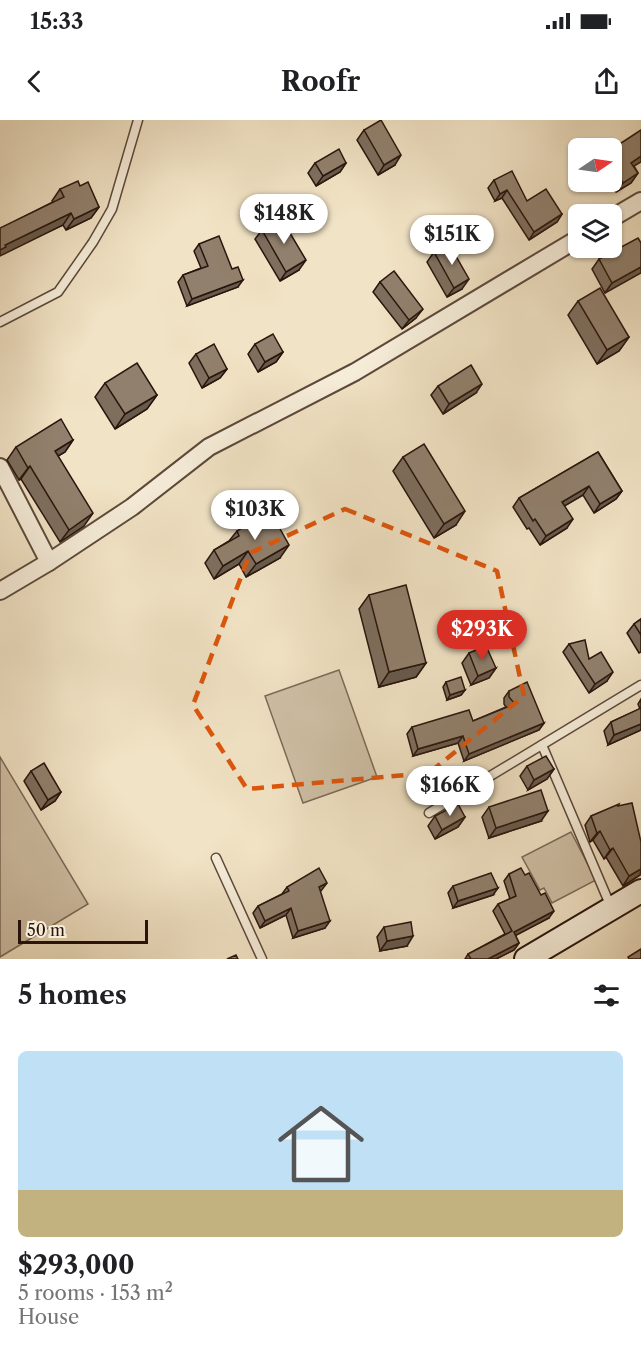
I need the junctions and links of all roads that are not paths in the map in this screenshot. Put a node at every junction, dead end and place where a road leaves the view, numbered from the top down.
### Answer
1 (138, 120) edge
2 (641, 201) edge
3 (622, 212) edge
4 (568, 245) edge
5 (0, 322) edge
6 (0, 467) edge
7 (49, 562) junction
8 (0, 591) edge
9 (641, 685) edge
10 (542, 745) junction
11 (429, 813) dead end
12 (216, 858) dead end
13 (641, 891) edge
14 (612, 909) junction
15 (262, 959) edge
16 (526, 959) edge

1 - 5 lane
2 - 3 street
4 - 7 street
6 - 7 street
7 - 8 street
9 - 10 lane
10 - 11 lane
10 - 14 lane
12 - 15 lane
13 - 14 main road
14 - 16 main road

